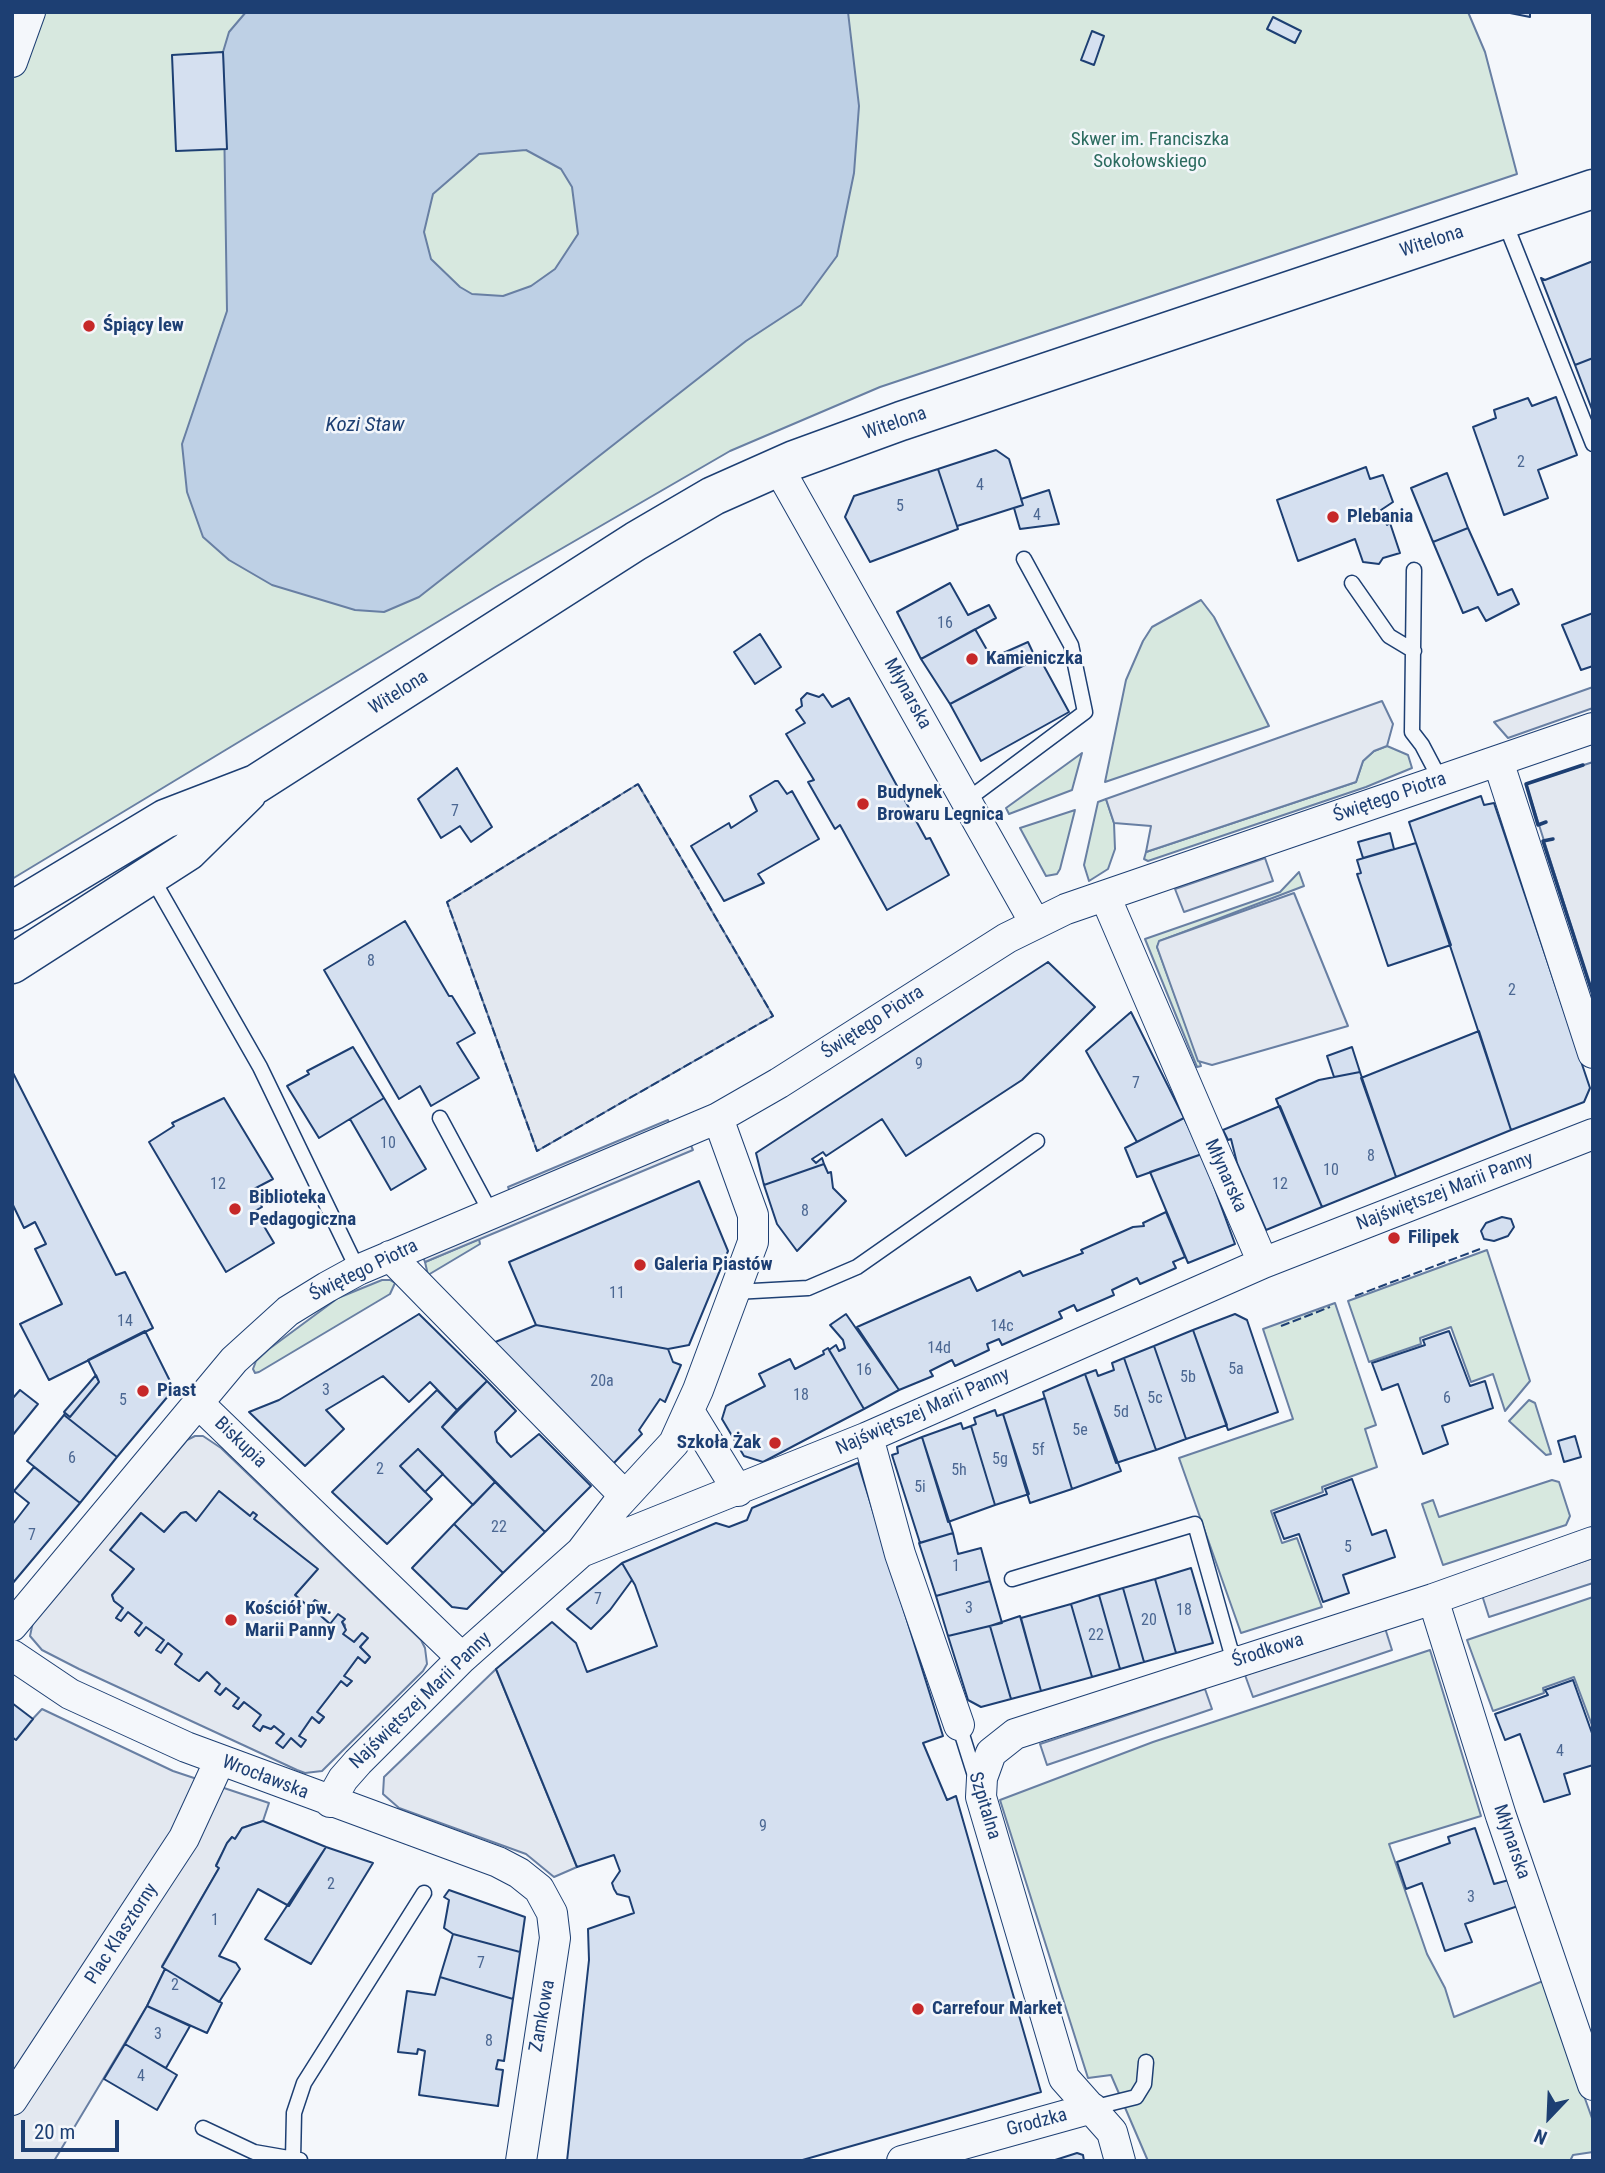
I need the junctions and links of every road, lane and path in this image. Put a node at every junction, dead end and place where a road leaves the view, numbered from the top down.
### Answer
1 (30, 12) edge
2 (12, 62) edge
3 (1593, 189) edge
4 (1504, 218) junction
5 (1593, 444) edge
6 (778, 467) junction
7 (1024, 559) dead end
8 (1414, 570) dead end
9 (1352, 583) dead end
10 (1414, 651) junction
11 (1593, 728) edge
12 (1498, 761) junction
13 (1441, 781) junction
14 (256, 784) junction
15 (967, 800) junction
16 (151, 875) junction
17 (1105, 896) junction
18 (12, 911) edge
19 (1035, 923) junction
20 (12, 964) edge
21 (1593, 1053) edge
22 (440, 1118) dead end
23 (718, 1118) junction
24 (1593, 1134) edge
25 (1037, 1141) dead end
26 (491, 1213) junction
27 (390, 1256) junction
28 (1263, 1263) junction
29 (358, 1270) junction
30 (731, 1303) junction
31 (197, 1402) junction
32 (689, 1411) junction
33 (868, 1437) junction
34 (738, 1491) junction
35 (625, 1496) junction
36 (1593, 1542) edge
37 (581, 1552) junction
38 (1012, 1579) dead end
39 (1433, 1598) junction
40 (12, 1626) edge
41 (12, 1655) edge
42 (462, 1658) junction
43 (1234, 1662) junction
44 (959, 1724) joint
45 (219, 1760) junction
46 (981, 1797) junction
47 (330, 1802) junction
48 (528, 1879) joint
49 (424, 1893) dead end
50 (1146, 2062) dead end
51 (1593, 2085) edge
52 (12, 2100) edge
53 (1092, 2108) junction
54 (202, 2128) dead end
55 (297, 2160) edge
56 (521, 2161) edge
57 (902, 2161) edge
58 (1120, 2161) edge

1 - 2 street
3 - 4 main road, Witelona
4 - 5 lane
4 - 6 main road, Witelona
6 - 14 main road, Witelona
6 - 15 street, Młynarska
7 - 15 lane
8 - 10 lane
9 - 10 lane
10 - 13 lane
11 - 12 street, Świętego Piotra
12 - 13 street, Świętego Piotra
12 - 21 street
13 - 17 street, Świętego Piotra
14 - 16 main road, Witelona
14 - 18 main road, Witelona
15 - 19 street, Młynarska
16 - 20 main road, Witelona
16 - 29 lane
17 - 19 street, Świętego Piotra
17 - 28 street, Młynarska
19 - 23 street, Świętego Piotra
22 - 26 lane
23 - 26 street, Świętego Piotra
23 - 30 street
24 - 28 street, Najświętszej Marii Panny
25 - 30 lane
26 - 27 street, Świętego Piotra
27 - 29 street, Świętego Piotra
27 - 35 street
28 - 33 street, Najświętszej Marii Panny
29 - 31 street, Świętego Piotra
30 - 32 street
31 - 40 street, Biskupia
31 - 42 street, Biskupia
32 - 34 street
32 - 35 street
33 - 34 street, Najświętszej Marii Panny
33 - 44 street, Szpitalna
34 - 37 street, Najświętszej Marii Panny
35 - 37 street
36 - 39 street, Środkowa
37 - 42 street, Najświętszej Marii Panny
38 - 43 lane
39 - 43 street, Środkowa
39 - 51 street, Młynarska
41 - 45 street, Wrocławska
42 - 47 street, Najświętszej Marii Panny
43 - 46 street, Środkowa
44 - 46 lane, Szpitalna
45 - 47 street, Wrocławska
45 - 52 street, Plac Klasztorny
46 - 53 street, Szpitalna
47 - 48 street, Wrocławska
48 - 56 street, Zamkowa
49 - 55 lane
50 - 53 lane, Grodzka
53 - 57 street, Grodzka
53 - 58 street, Szpitalna
54 - 55 lane

